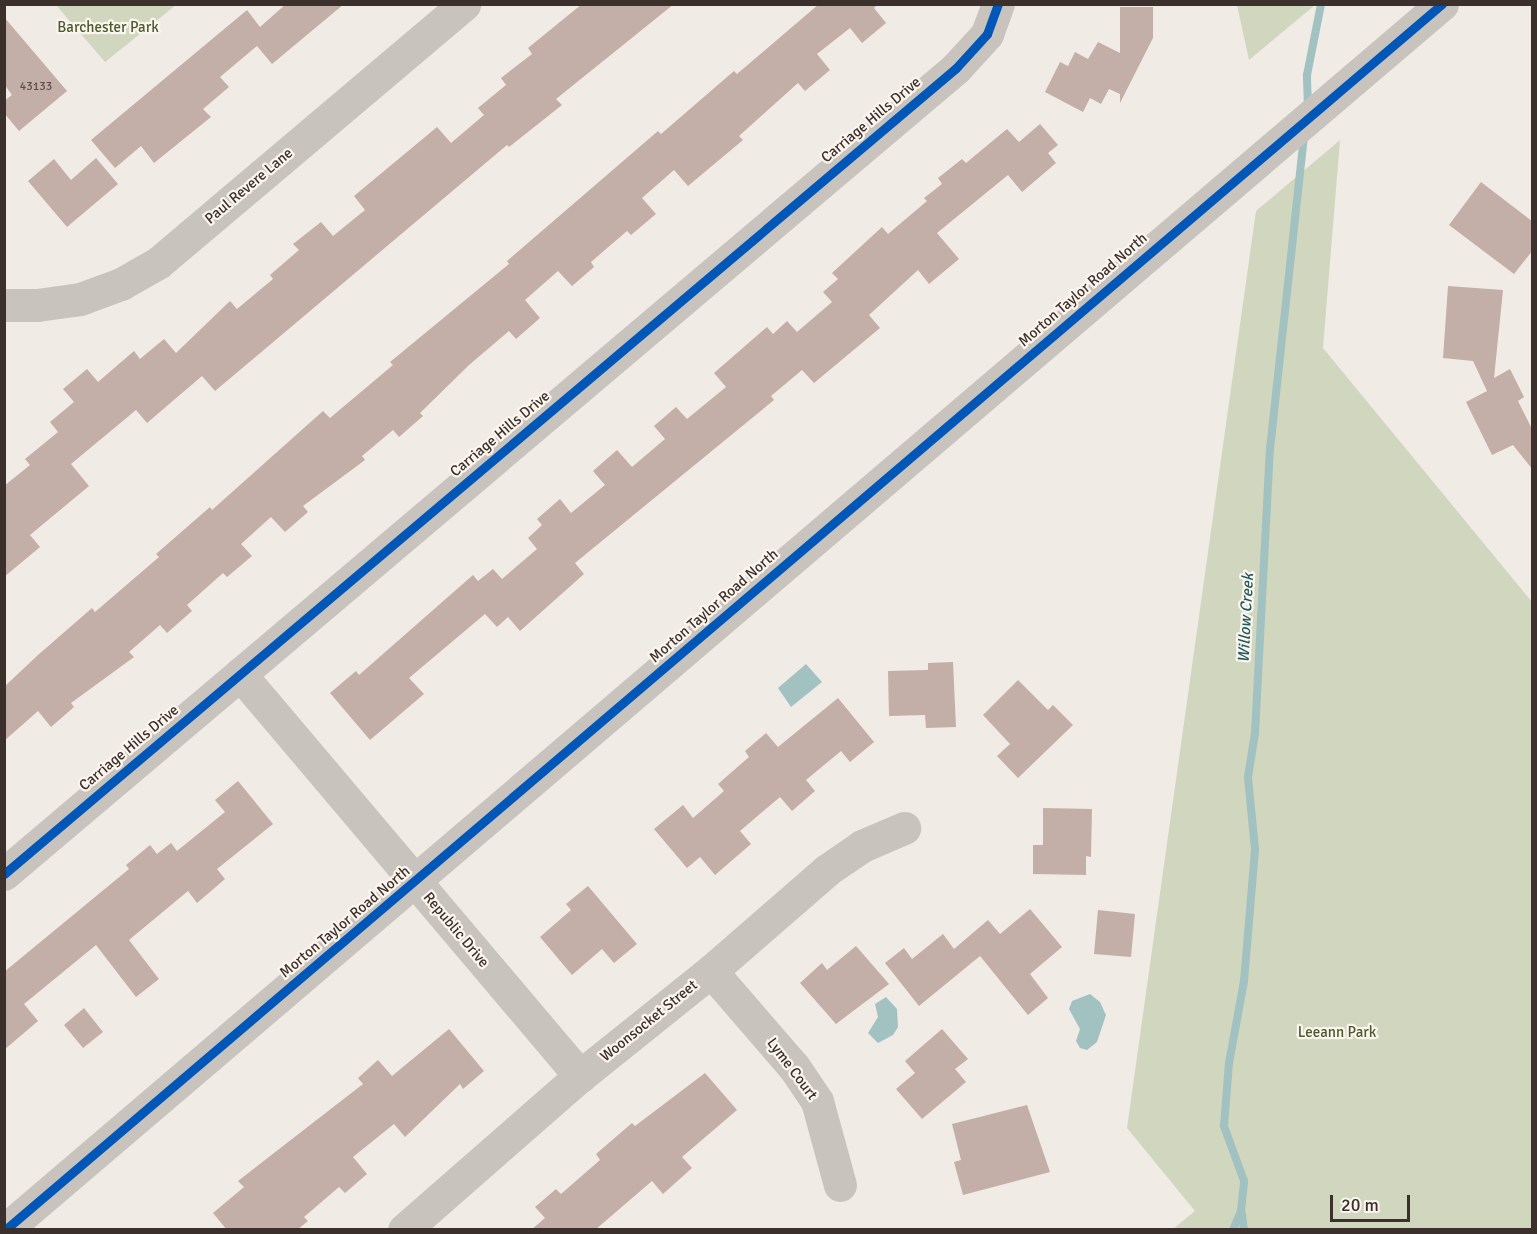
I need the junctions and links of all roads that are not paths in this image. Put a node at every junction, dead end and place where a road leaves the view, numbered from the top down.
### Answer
1 (464, 4) edge
2 (998, 4) edge
3 (1442, 4) edge
4 (4, 305) edge
5 (240, 674) junction
6 (904, 828) dead end
7 (4, 874) edge
8 (415, 882) junction
9 (711, 971) junction
10 (580, 1076) junction
11 (840, 1185) dead end
12 (5, 1230) edge
13 (404, 1230) edge

1 - 4 street, Paul Revere Lane
2 - 5 street, Carriage Hills Drive
3 - 8 street, Morton Taylor Road North
5 - 7 street, Carriage Hills Drive
5 - 8 street, Republic Drive
6 - 9 street, Woonsocket Street
8 - 10 street, Republic Drive
8 - 12 street, Morton Taylor Road North
9 - 10 street, Woonsocket Street
9 - 11 street, Lyme Court
10 - 13 street, Woonsocket Street

